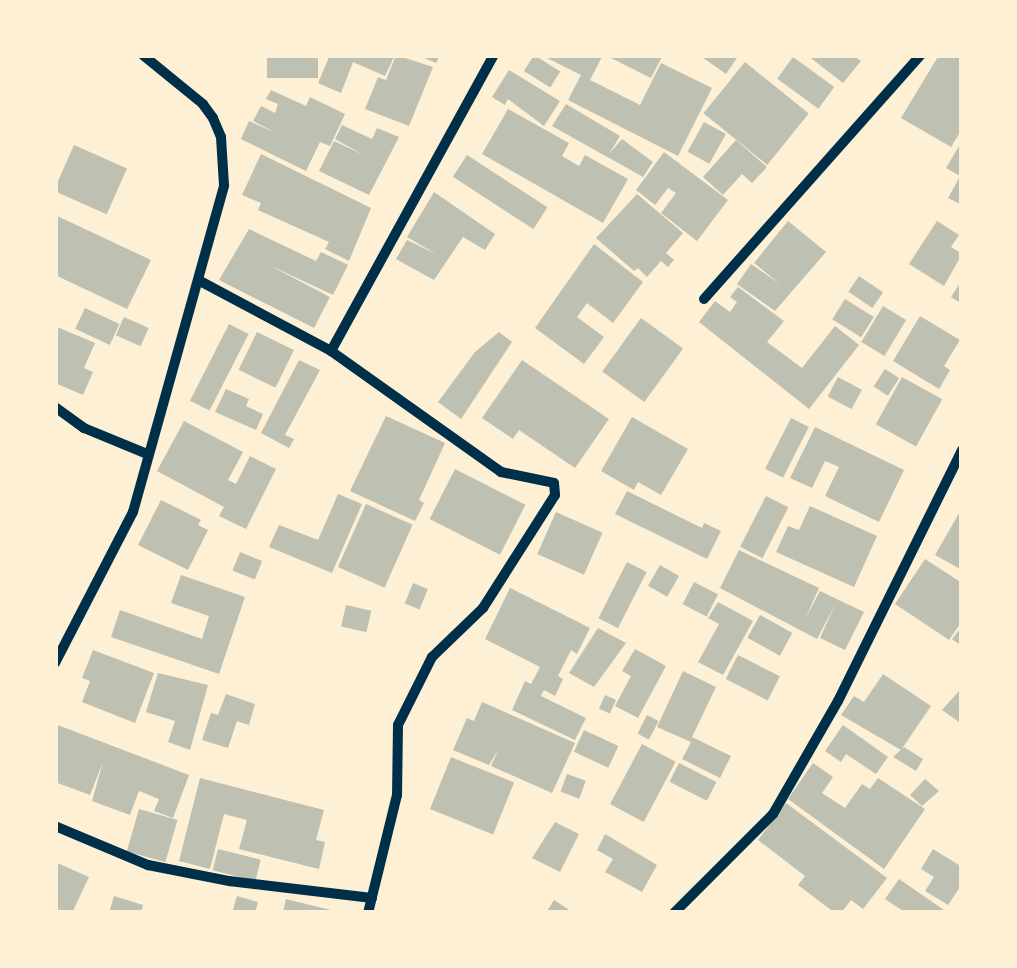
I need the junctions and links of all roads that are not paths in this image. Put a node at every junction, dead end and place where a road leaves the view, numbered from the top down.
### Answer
1 (143, 55) edge
2 (494, 55) edge
3 (921, 55) edge
4 (200, 281) junction
5 (704, 300) dead end
6 (331, 351) junction
7 (55, 407) edge
8 (962, 450) edge
9 (147, 454) junction
10 (55, 663) edge
11 (55, 826) edge
12 (372, 898) junction
13 (368, 913) edge
14 (674, 913) edge

1 - 4 street
2 - 6 street
3 - 5 street
4 - 6 street
4 - 9 street
6 - 12 street
7 - 9 street
8 - 14 street
9 - 10 street
11 - 12 street
12 - 13 street

